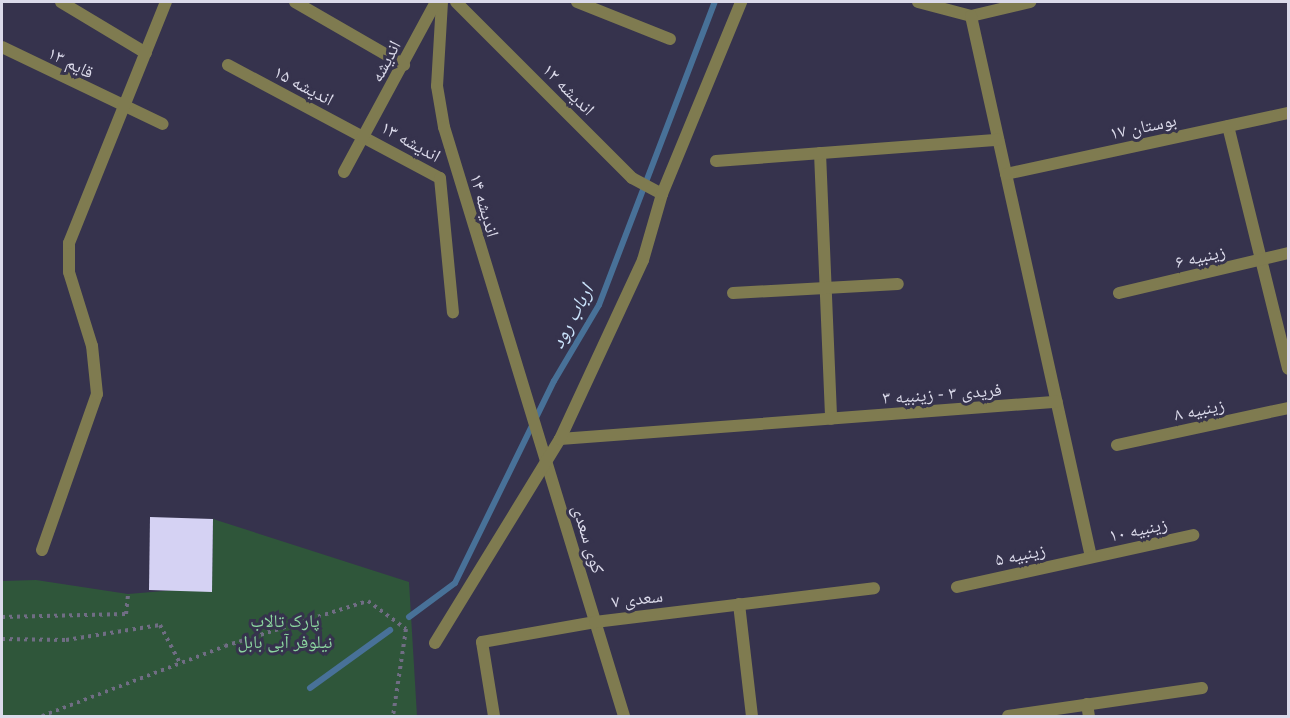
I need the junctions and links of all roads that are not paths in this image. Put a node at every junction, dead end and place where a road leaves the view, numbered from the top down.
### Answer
1 (61, 2) edge
2 (166, 2) edge
3 (295, 2) edge
4 (436, 2) edge
5 (442, 2) edge
6 (456, 2) edge
7 (577, 2) edge
8 (741, 2) edge
9 (918, 2) edge
10 (1030, 2) edge
11 (971, 16) junction
12 (670, 39) dead end
13 (2, 47) edge
14 (146, 53) junction
15 (228, 65) dead end
16 (404, 65) junction
17 (124, 109) junction
18 (1288, 113) edge
19 (163, 124) dead end
20 (1227, 126) junction
21 (365, 137) junction
22 (998, 140) junction
23 (819, 153) junction
24 (716, 160) dead end
25 (344, 172) dead end
26 (1006, 174) junction
27 (662, 194) junction
28 (1288, 253) edge
29 (1260, 260) junction
30 (898, 284) dead end
31 (828, 289) junction
32 (733, 293) dead end
33 (1119, 293) dead end
34 (453, 312) dead end
35 (1288, 369) edge
36 (1057, 402) junction
37 (1288, 408) edge
38 (831, 419) junction
39 (560, 439) junction
40 (541, 441) joint
41 (1117, 445) dead end
42 (547, 462) junction
43 (1193, 536) dead end
44 (42, 550) dead end
45 (1091, 557) junction
46 (957, 587) dead end
47 (874, 588) dead end
48 (739, 604) junction
49 (595, 622) junction
50 (435, 643) dead end
51 (1202, 688) dead end
52 (1088, 710) edge
53 (494, 717) edge
54 (624, 717) edge
55 (752, 717) edge
56 (1008, 717) edge

1 - 14 street
2 - 14 street
3 - 16 street
4 - 16 street, اندیشه
5 - 40 street, اندیشه ۱۴
6 - 27 street, اندیشه ۱۲
7 - 12 street
8 - 27 street
9 - 11 street
10 - 11 street
11 - 22 street
13 - 17 street, قایم ۱۳
14 - 17 street
15 - 21 street, اندیشه ۱۵
16 - 21 street, اندیشه
17 - 19 street, قایم ۱۳
17 - 44 street
18 - 20 street, بوستان ۱۷
20 - 26 street, بوستان ۱۷
20 - 29 street
21 - 25 street, اندیشه
21 - 34 street, اندیشه ۱۳
22 - 23 street
22 - 26 street
23 - 24 street
23 - 31 street
26 - 36 street
27 - 39 street
28 - 29 street, زینبیه ۶
29 - 33 street, زینبیه ۶
29 - 35 street
30 - 31 street
31 - 32 street
31 - 38 street
36 - 38 street, فریدی ۳ - زینبیه ۳
36 - 45 street
37 - 41 street, زینبیه ۸
38 - 39 street, فریدی ۳ - زینبیه ۳
39 - 42 street
40 - 42 street, کوی سعدی
42 - 49 street, کوی سعدی
42 - 50 street
43 - 45 street, زینبیه ۱۰
45 - 46 street, زینبیه ۵
47 - 48 street, سعدی ۷
48 - 49 street, سعدی ۷
48 - 55 street
49 - 53 street, سعدی ۷
49 - 54 street, کوی سعدی
51 - 52 street
52 - 56 street

